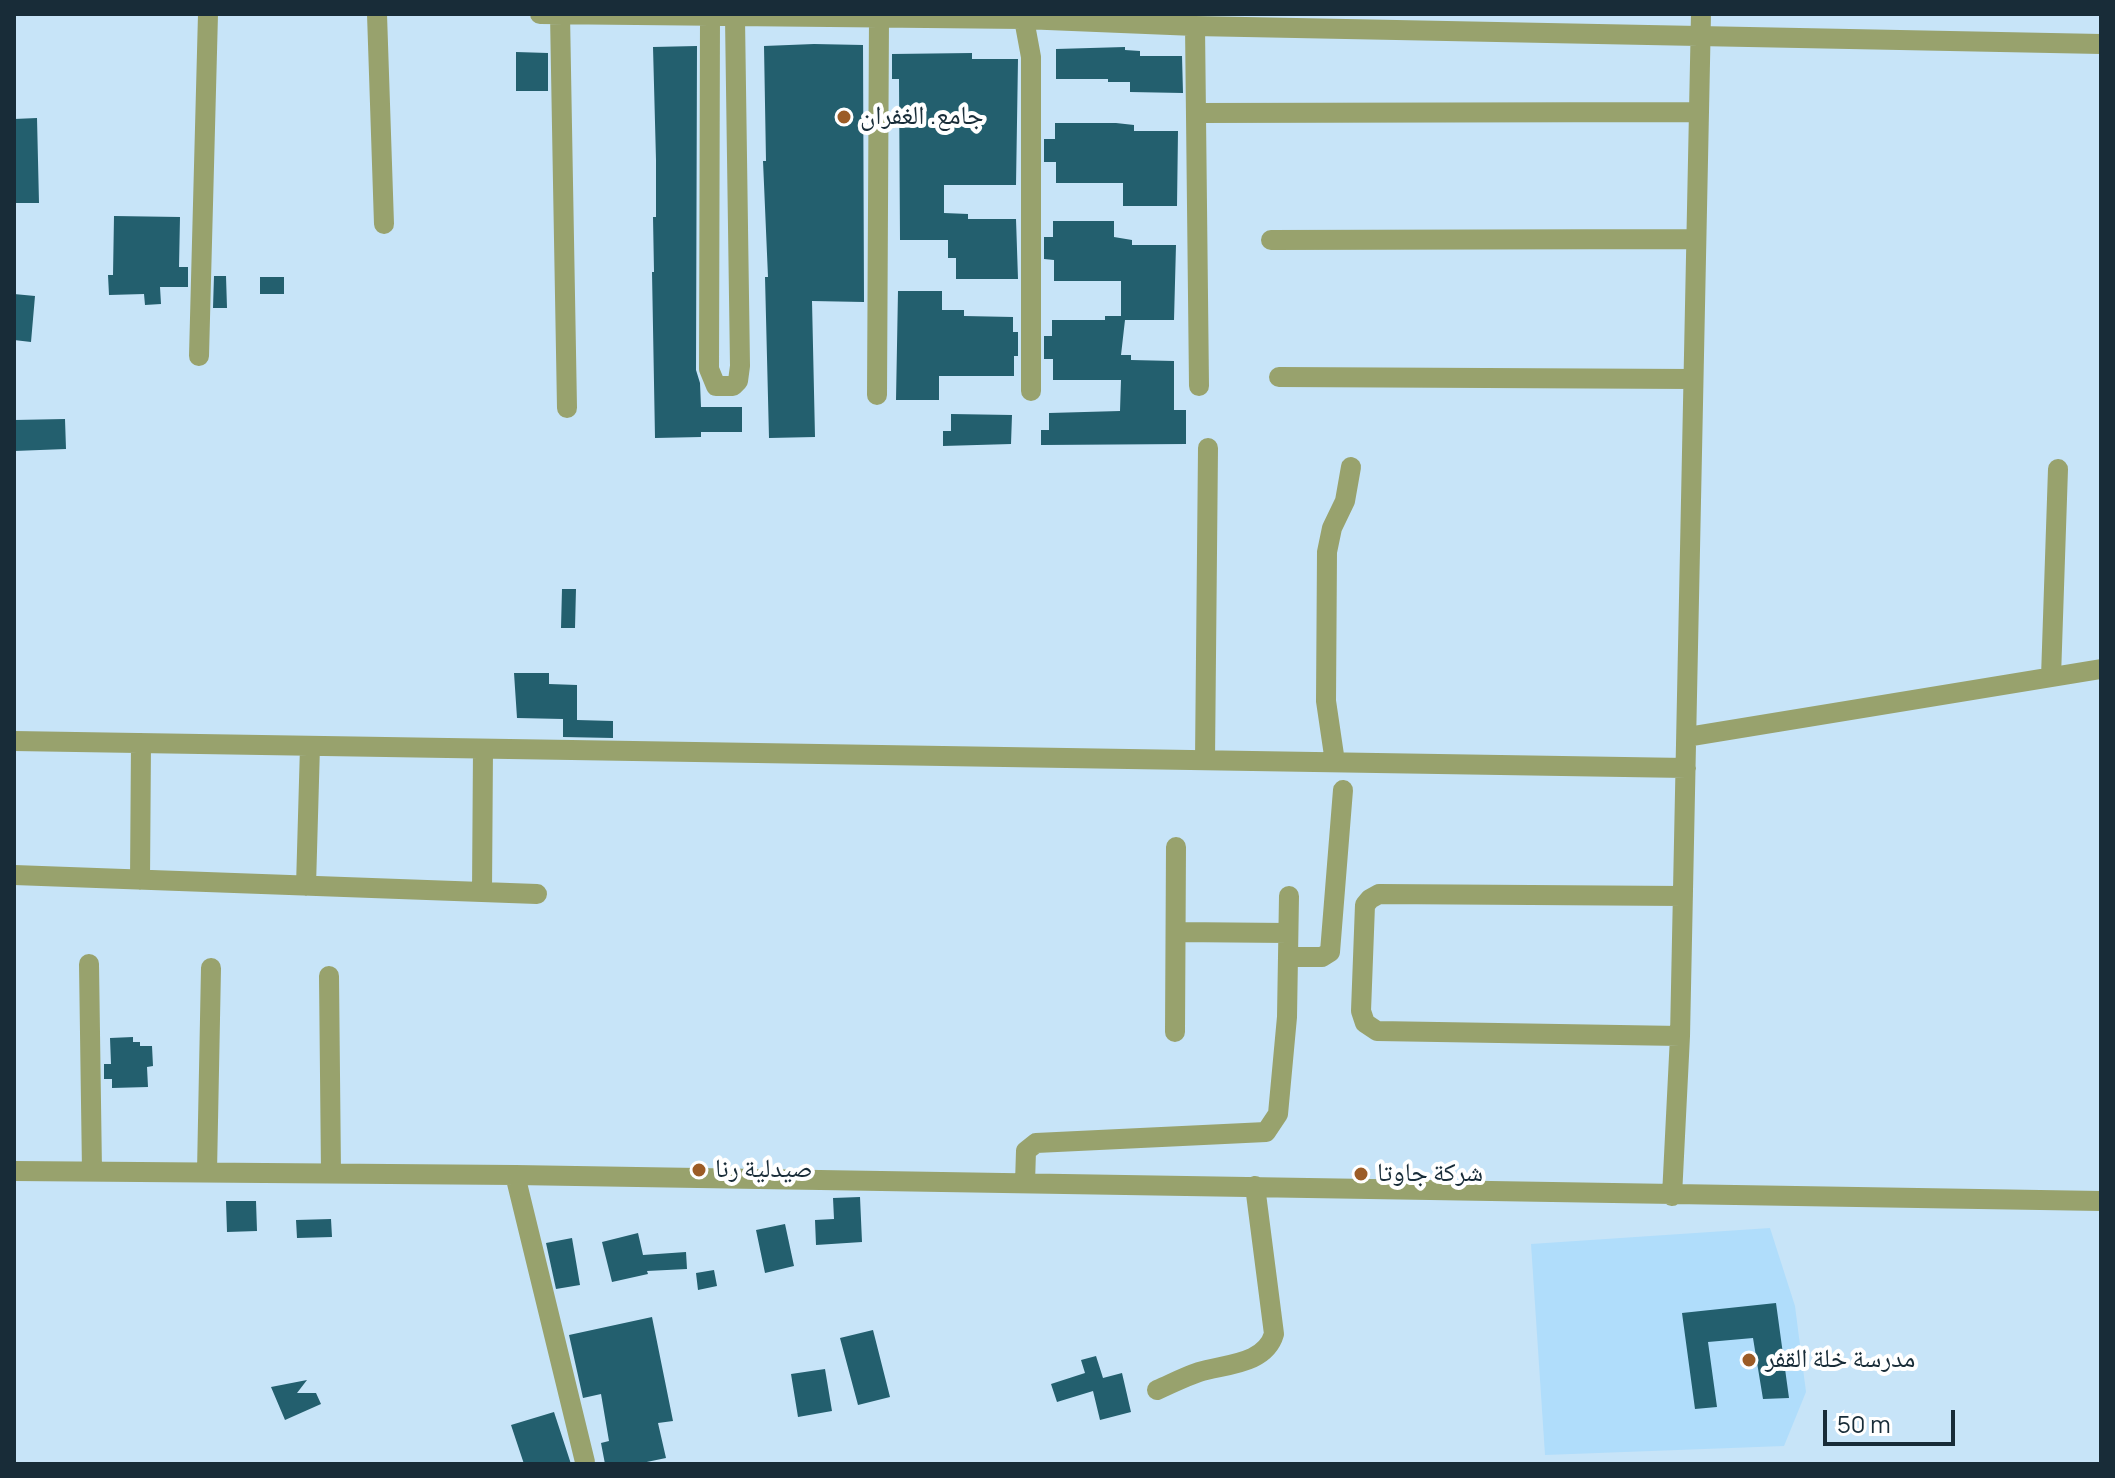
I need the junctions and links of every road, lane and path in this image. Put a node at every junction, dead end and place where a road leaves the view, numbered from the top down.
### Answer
1 (208, 14) edge
2 (377, 14) edge
3 (540, 14) edge
4 (560, 14) edge
5 (648, 15) edge
6 (848, 16) edge
7 (710, 17) junction
8 (1023, 17) edge
9 (735, 18) junction
10 (879, 18) junction
11 (1170, 20) edge
12 (1701, 24) edge
13 (1195, 26) junction
14 (2101, 44) edge
15 (1699, 112) junction
16 (1196, 113) junction
17 (384, 224) dead end
18 (1696, 239) junction
19 (1271, 240) dead end
20 (199, 356) dead end
21 (1279, 377) dead end
22 (1692, 379) junction
23 (1199, 386) dead end
24 (1031, 391) dead end
25 (877, 395) dead end
26 (567, 408) dead end
27 (1208, 448) dead end
28 (1351, 467) dead end
29 (2058, 469) dead end
30 (2101, 669) edge
31 (2051, 677) junction
32 (1687, 737) junction
33 (14, 741) edge
34 (141, 743) junction
35 (310, 746) junction
36 (483, 749) junction
37 (1205, 760) junction
38 (1335, 762) junction
39 (1686, 768) junction
40 (1343, 790) dead end
41 (1176, 847) dead end
42 (14, 875) edge
43 (140, 880) junction
44 (306, 886) junction
45 (482, 892) junction
46 (537, 894) dead end
47 (1289, 896) dead end
48 (1683, 896) junction
49 (1176, 932) junction
50 (1288, 933) junction
51 (1288, 957) junction
52 (89, 964) dead end
53 (211, 968) dead end
54 (329, 976) dead end
55 (1175, 1032) dead end
56 (1680, 1036) junction
57 (14, 1171) edge
58 (92, 1171) junction
59 (207, 1172) junction
60 (331, 1173) junction
61 (515, 1175) junction
62 (1025, 1183) junction
63 (1255, 1186) junction
64 (1672, 1196) junction
65 (2101, 1201) edge
66 (1157, 1390) dead end
67 (585, 1462) dead end

1 - 20 street
2 - 17 street
3 - 4 street
4 - 5 street
4 - 26 street
5 - 7 street
6 - 9 street
6 - 10 street
7 - 9 street
7 - 9 street
8 - 10 street
8 - 11 street
8 - 24 street
10 - 25 street
11 - 13 street
12 - 13 street
12 - 14 street
12 - 15 street
13 - 16 street
15 - 16 street
15 - 18 street
16 - 23 street
18 - 19 street
18 - 22 street
21 - 22 street
22 - 32 street
27 - 37 street
28 - 38 street
29 - 31 street
30 - 31 street
31 - 32 street
32 - 39 street
33 - 34 street
34 - 35 street
34 - 43 street
35 - 36 street
35 - 44 street
36 - 37 street
36 - 45 street
37 - 38 street
38 - 39 street
39 - 48 street
40 - 51 street
41 - 49 street
42 - 43 street
43 - 44 street
44 - 45 street
45 - 46 street
47 - 50 street
48 - 56 street
48 - 56 street
49 - 50 street
49 - 55 street
50 - 51 street
51 - 62 street
52 - 58 street
53 - 59 street
54 - 60 street
56 - 64 street
57 - 58 street
58 - 59 street
59 - 60 street
60 - 61 street
61 - 62 street
61 - 67 street
62 - 63 street
63 - 64 street
63 - 66 street
64 - 65 street

